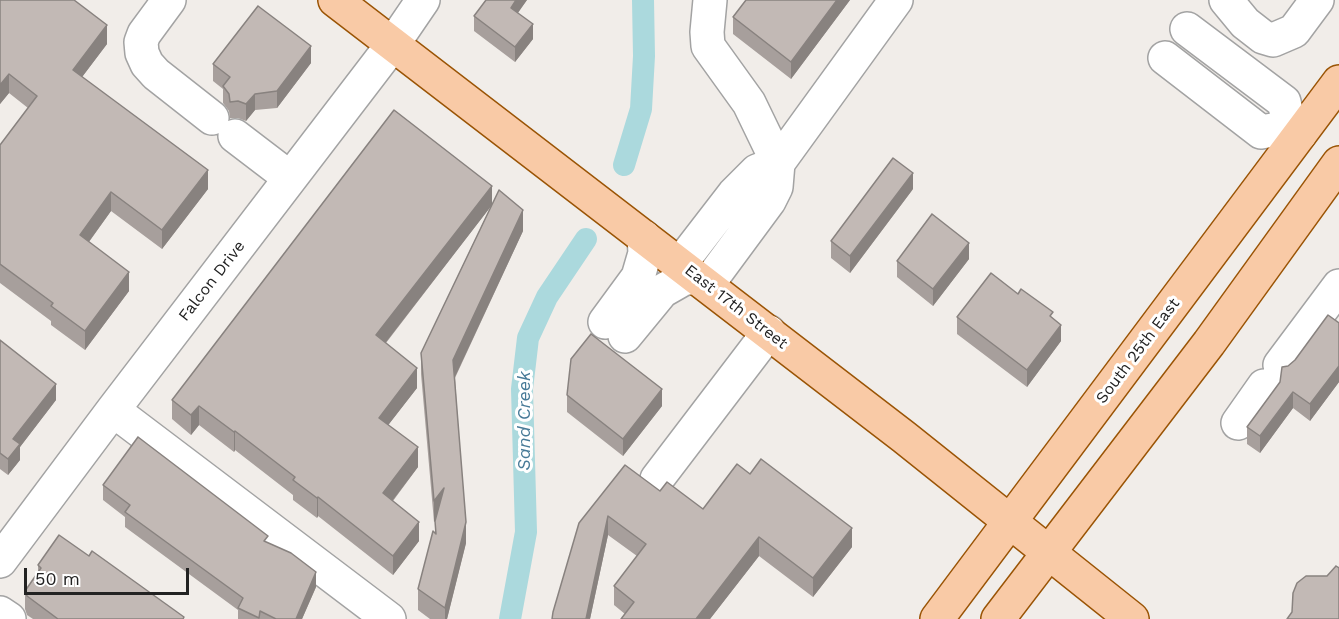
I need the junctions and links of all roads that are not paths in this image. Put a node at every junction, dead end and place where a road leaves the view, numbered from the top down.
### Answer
1 (169, 0) edge
2 (335, 0) edge
3 (423, 0) edge
4 (710, 0) edge
5 (896, 0) edge
6 (1226, 0) edge
7 (1232, 0) edge
8 (1316, 0) edge
9 (1186, 29) dead end
10 (393, 45) junction
11 (1165, 58) dead end
12 (1339, 82) edge
13 (1295, 130) junction
14 (778, 163) junction
15 (1339, 164) edge
16 (290, 178) junction
17 (644, 237) junction
18 (694, 275) junction
19 (1339, 286) edge
20 (769, 332) junction
21 (113, 410) junction
22 (1238, 423) dead end
23 (657, 479) dead end
24 (1011, 521) junction
25 (1049, 552) junction
26 (0, 561) edge
27 (0, 613) edge
28 (9, 619) edge
29 (389, 619) edge
30 (936, 619) edge
31 (998, 619) edge
32 (1132, 619) edge

1 - 16 street
2 - 10 main road, East 17th Street
3 - 10 street, Falcon Drive
4 - 14 street
5 - 14 street
6 - 8 street
7 - 8 street
9 - 13 street
10 - 16 street, Falcon Drive
10 - 17 main road, East 17th Street
11 - 13 street
12 - 13 main road, South 25th East
13 - 24 main road, South 25th East
14 - 18 street
15 - 25 main road
16 - 21 street, Falcon Drive
17 - 18 main road, East 17th Street
17 - 18 street
18 - 20 main road, East 17th Street
19 - 22 street
20 - 23 street
20 - 24 main road, East 17th Street
21 - 26 street, Falcon Drive
21 - 29 street
24 - 25 main road, East 17th Street
24 - 30 main road, South 25th East
25 - 31 main road
25 - 32 main road, East 17th Street
27 - 28 street

